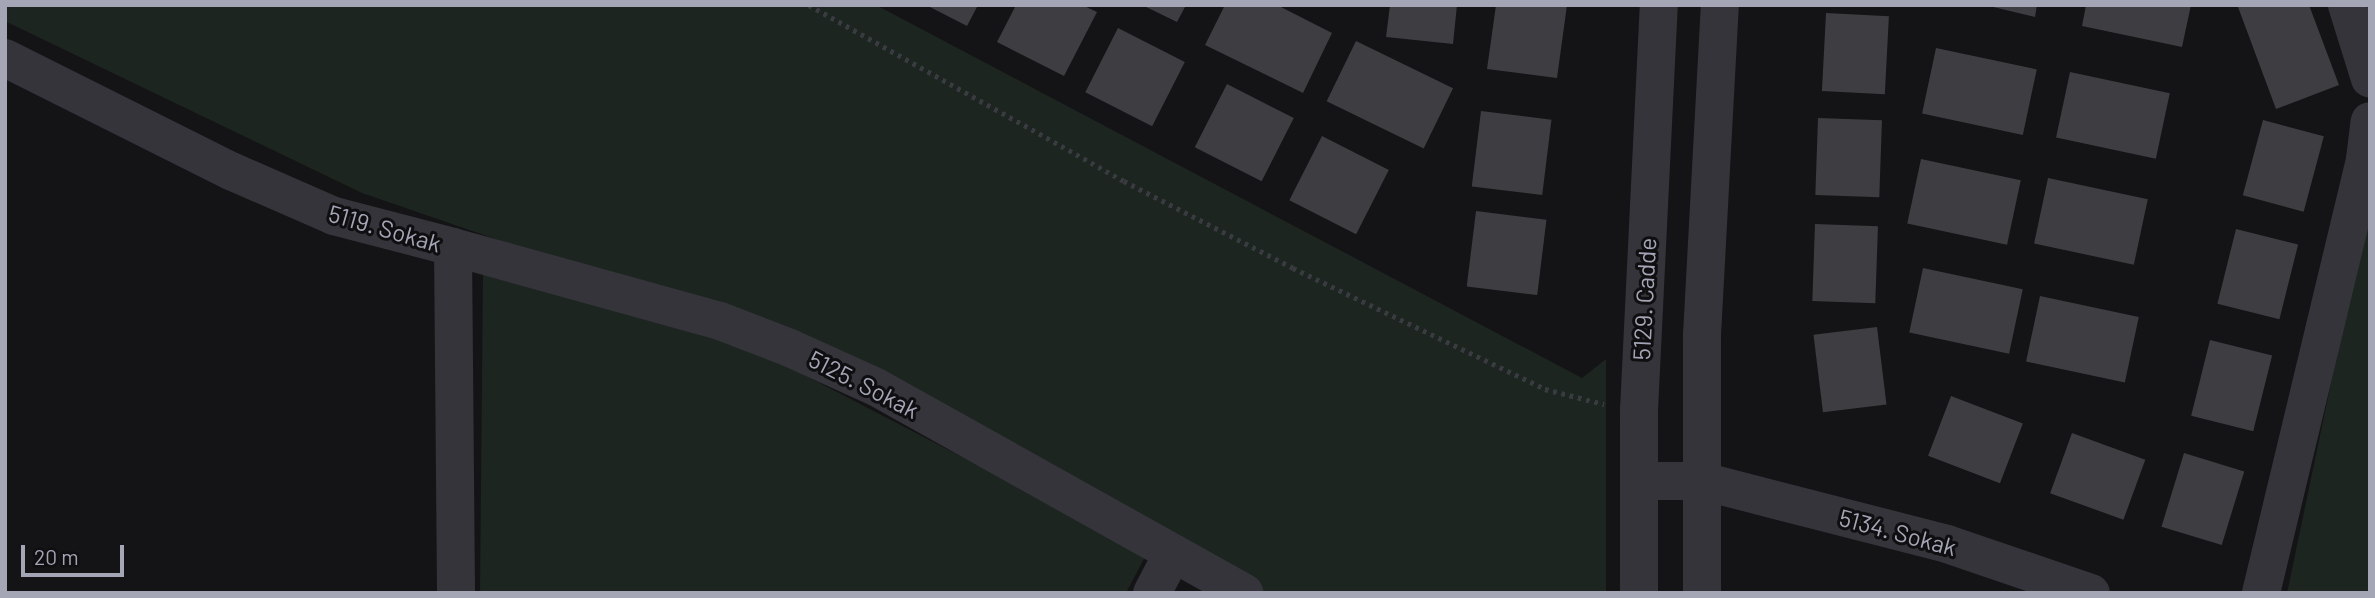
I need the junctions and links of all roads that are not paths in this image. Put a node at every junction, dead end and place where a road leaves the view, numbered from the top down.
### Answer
1 (1659, 5) edge
2 (1720, 5) edge
3 (2347, 5) edge
4 (8, 69) edge
5 (2370, 79) edge
6 (2370, 121) edge
7 (453, 247) junction
8 (1640, 481) junction
9 (1702, 481) junction
10 (1173, 553) junction
11 (456, 593) edge
12 (1152, 593) edge
13 (1244, 593) edge
14 (1639, 593) edge
15 (1702, 593) edge
16 (2091, 593) edge
17 (2261, 593) edge

1 - 8 street, 5129. Cadde
2 - 9 street
3 - 5 street
4 - 7 street, 5119. Sokak
6 - 17 street
7 - 10 street, 5125. Sokak
7 - 11 street, 5119. Sokak
8 - 9 street, 5134. Sokak
8 - 14 street, 5129. Cadde
9 - 15 street
9 - 16 street, 5134. Sokak
10 - 12 street
10 - 13 street, 5125. Sokak

